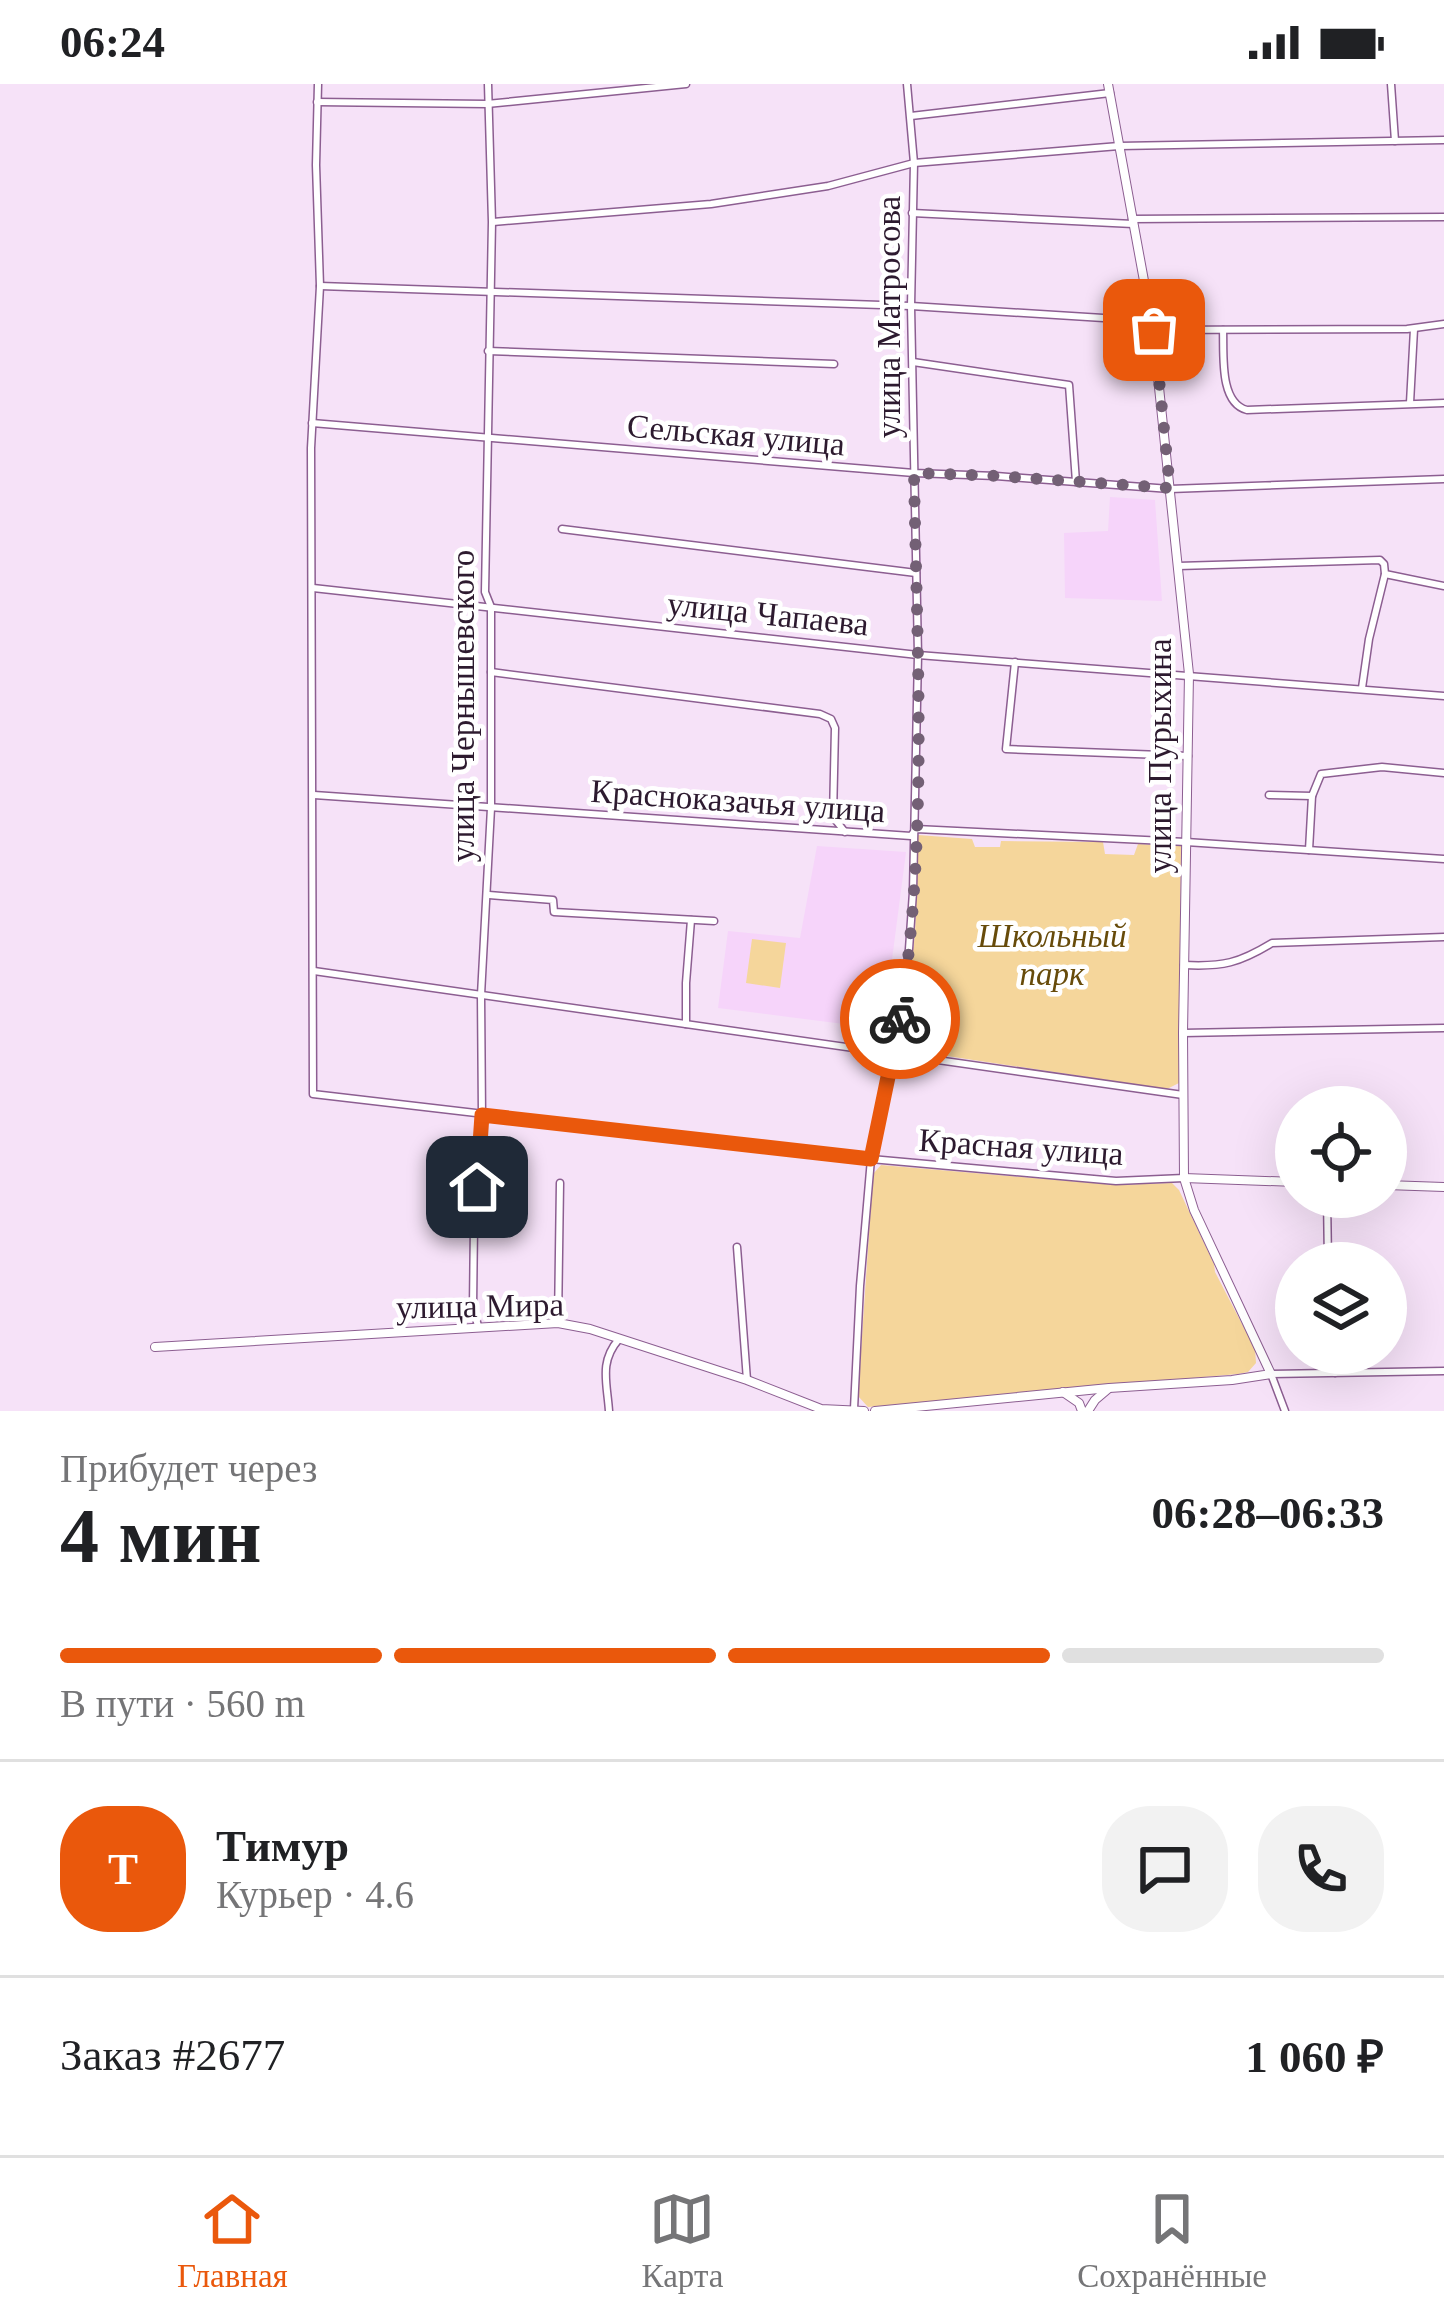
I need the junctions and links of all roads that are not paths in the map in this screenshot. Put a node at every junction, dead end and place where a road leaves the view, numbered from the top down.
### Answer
1 (318, 84) edge
2 (488, 84) edge
3 (686, 84) edge
4 (908, 84) edge
5 (1391, 84) edge
6 (1109, 88) edge
7 (317, 102) junction
8 (487, 104) junction
9 (910, 116) junction
10 (1444, 140) edge
11 (1395, 141) junction
12 (1119, 146) junction
13 (914, 164) junction
14 (912, 213) junction
15 (1444, 217) edge
16 (492, 222) junction
17 (1132, 222) junction
18 (320, 286) junction
19 (489, 290) junction
20 (911, 306) junction
21 (1444, 324) edge
22 (1152, 326) junction
23 (1414, 328) junction
24 (1223, 330) junction
25 (488, 351) junction
26 (912, 362) junction
27 (834, 364) dead end
28 (1444, 403) edge
29 (1410, 404) junction
30 (312, 422) junction
31 (487, 440) junction
32 (914, 473) junction
33 (1444, 479) edge
34 (1076, 482) junction
35 (1170, 488) junction
36 (562, 529) dead end
37 (1178, 566) junction
38 (916, 573) junction
39 (1385, 574) junction
40 (1444, 586) edge
41 (313, 588) junction
42 (490, 607) junction
43 (918, 655) junction
44 (1015, 662) junction
45 (491, 671) junction
46 (1189, 674) junction
47 (1362, 689) junction
48 (1444, 697) edge
49 (1188, 756) junction
50 (1444, 773) edge
51 (314, 795) junction
52 (1269, 795) dead end
53 (1312, 796) junction
54 (491, 808) junction
55 (916, 829) junction
56 (845, 832) junction
57 (1186, 842) junction
58 (1310, 850) junction
59 (1444, 859) edge
60 (488, 895) junction
61 (692, 919) junction
62 (715, 921) dead end
63 (1444, 938) edge
64 (1184, 965) junction
65 (314, 971) junction
66 (481, 995) junction
67 (686, 1024) junction
68 (1444, 1028) edge
69 (1184, 1033) junction
70 (895, 1051) junction
71 (1184, 1095) junction
72 (482, 1115) junction
73 (871, 1159) junction
74 (1184, 1178) junction
75 (1275, 1181) edge
76 (560, 1183) dead end
77 (1407, 1186) edge
78 (1444, 1187) edge
79 (737, 1247) dead end
80 (558, 1323) junction
81 (478, 1326) junction
82 (619, 1339) junction
83 (155, 1347) dead end
84 (1444, 1371) edge
85 (1407, 1372) edge
86 (1271, 1374) junction
87 (1275, 1374) edge
88 (747, 1380) junction
89 (1109, 1388) junction
90 (1063, 1392) junction
91 (821, 1410) edge
92 (859, 1410) edge
93 (609, 1411) edge
94 (875, 1411) edge
95 (1085, 1411) edge
96 (1285, 1411) edge

1 - 7 street
2 - 8 street, улица Чернышевского
3 - 8 street
4 - 9 street, улица Матросова
5 - 11 street
6 - 9 street
6 - 12 street, улица Пурыхина
7 - 8 street
7 - 18 street
8 - 16 street, улица Чернышевского
9 - 13 street, улица Матросова
10 - 11 street
11 - 12 street
12 - 13 street
12 - 17 street, улица Пурыхина
13 - 14 street, улица Матросова
13 - 16 street
14 - 17 street
14 - 20 street, улица Матросова
15 - 17 street
16 - 19 street, улица Чернышевского
17 - 22 street, улица Пурыхина
18 - 19 street
18 - 30 street
19 - 20 street
19 - 25 street, улица Чернышевского
20 - 22 street
20 - 26 street, улица Матросова
21 - 23 street
22 - 24 street
22 - 35 street, улица Пурыхина
23 - 24 street
23 - 29 street
24 - 29 street
25 - 27 street
25 - 31 street, улица Чернышевского
26 - 32 street, улица Матросова
26 - 34 street
28 - 29 street
30 - 31 street, Сельская улица
30 - 41 street
31 - 32 street, Сельская улица
31 - 42 street, улица Чернышевского
32 - 34 street, Сельская улица
32 - 38 street, улица Матросова
33 - 35 street, Сельская улица
34 - 35 street, Сельская улица
35 - 37 street, улица Пурыхина
36 - 38 street
37 - 39 street
37 - 46 street, улица Пурыхина
38 - 43 street, улица Матросова
39 - 40 street
39 - 47 street
41 - 42 street, улица Чапаева
41 - 51 street
42 - 43 street, улица Чапаева
42 - 45 street, улица Чернышевского
43 - 44 street, улица Чапаева
43 - 55 street, улица Матросова
44 - 46 street, улица Чапаева
44 - 49 street
45 - 54 street, улица Чернышевского
45 - 56 street
46 - 47 street, улица Чапаева
46 - 49 street, улица Пурыхина
47 - 48 street, улица Чапаева
49 - 57 street, улица Пурыхина
50 - 53 street
51 - 54 street, Красноказачья улица
51 - 65 street
52 - 53 street
53 - 58 street
54 - 56 street, Красноказачья улица
54 - 60 street, улица Чернышевского
55 - 56 street, Красноказачья улица
55 - 57 street, Красноказачья улица
55 - 70 street, улица Матросова
57 - 58 street, Красноказачья улица
57 - 64 street, улица Пурыхина
58 - 59 street, Красноказачья улица
60 - 61 street
60 - 66 street, улица Чернышевского
61 - 62 street
61 - 67 street
63 - 64 street
64 - 69 street, улица Пурыхина
65 - 66 street
65 - 72 street, Красная улица
66 - 67 street
66 - 72 street, улица Чернышевского
67 - 70 street
68 - 69 street
69 - 71 street, улица Пурыхина
70 - 71 street
70 - 73 street, улица Матросова
71 - 74 street, улица Пурыхина
72 - 73 street, Красная улица
72 - 81 street, улица Чернышевского
73 - 74 street, Красная улица
73 - 92 street, улица Матросова
74 - 75 street, Красная улица
74 - 86 street, улица Пурыхина
76 - 80 street
77 - 78 street
79 - 88 street
80 - 81 street, улица Мира
80 - 82 street, улица Мира
81 - 83 street, улица Мира
82 - 88 street, улица Мира
82 - 93 street
84 - 85 street
86 - 87 street
86 - 89 street
86 - 96 street, улица Пурыхина
88 - 91 street, улица Мира
89 - 90 street
89 - 95 street
90 - 94 street
90 - 95 street
91 - 92 street, улица Мира

